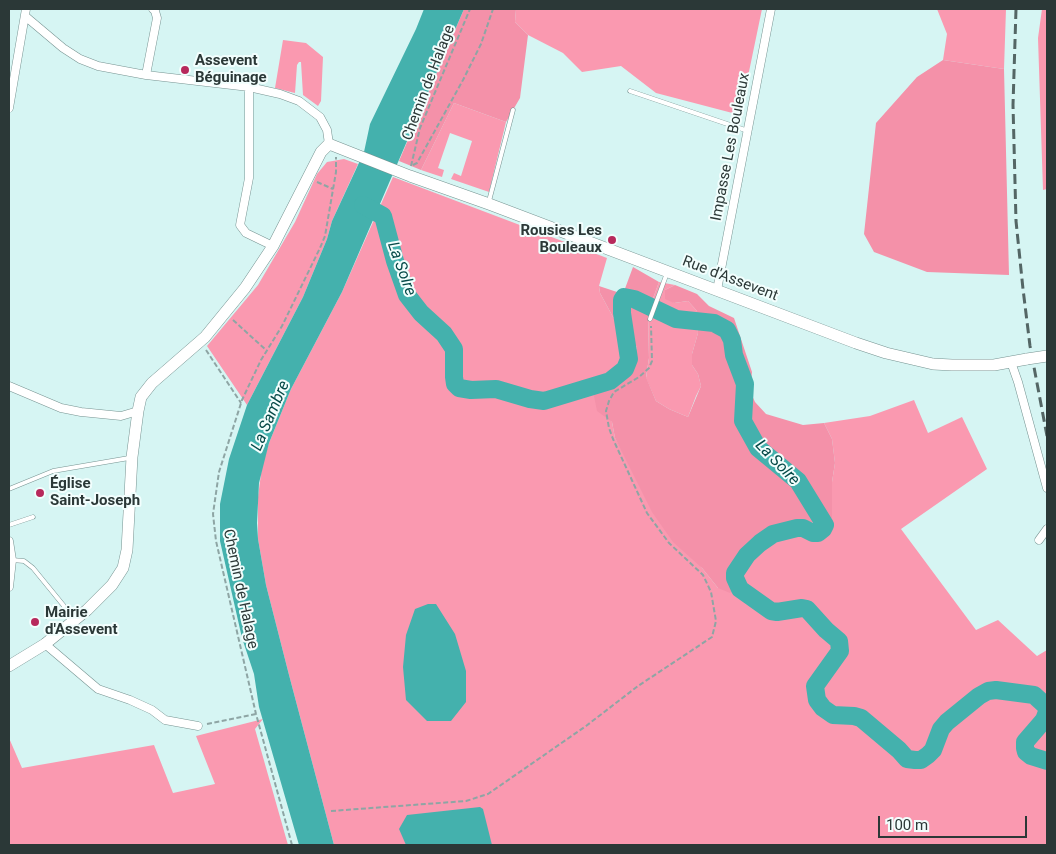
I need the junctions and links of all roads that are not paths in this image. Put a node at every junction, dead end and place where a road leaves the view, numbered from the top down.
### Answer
1 (153, 9) edge
2 (771, 9) edge
3 (26, 12) edge
4 (146, 75) junction
5 (249, 88) junction
6 (630, 91) dead end
7 (9, 108) edge
8 (513, 110) dead end
9 (748, 131) junction
10 (334, 146) junction
11 (489, 204) junction
12 (273, 246) junction
13 (668, 271) junction
14 (716, 290) junction
15 (650, 319) road end
16 (1047, 356) edge
17 (1011, 362) junction
18 (9, 386) edge
19 (138, 411) junction
20 (132, 458) junction
21 (1047, 488) edge
22 (9, 489) edge
23 (33, 517) dead end
24 (9, 525) edge
25 (1047, 530) edge
26 (1039, 540) dead end
27 (9, 541) edge
28 (12, 560) junction
29 (9, 586) edge
30 (64, 606) dead end
31 (45, 644) junction
32 (9, 666) edge
33 (198, 726) road end

1 - 4 street
2 - 9 street, Impasse Les Bouleaux
3 - 4 street
3 - 7 street
4 - 5 street
5 - 10 street
5 - 12 street
6 - 9 lane
8 - 11 lane
9 - 14 street, Impasse Les Bouleaux
10 - 11 street, Rue d'Assevent
10 - 12 street
11 - 13 street, Rue d'Assevent
12 - 19 street
13 - 14 street, Rue d'Assevent
13 - 15 lane
14 - 17 street, Rue d'Assevent
16 - 17 street, Rue d'Assevent, bridge
17 - 21 street
18 - 19 street
19 - 20 street
20 - 22 lane
20 - 31 street
23 - 24 lane
25 - 26 street
27 - 28 street
28 - 29 street
28 - 30 lane
31 - 32 street
31 - 33 street

